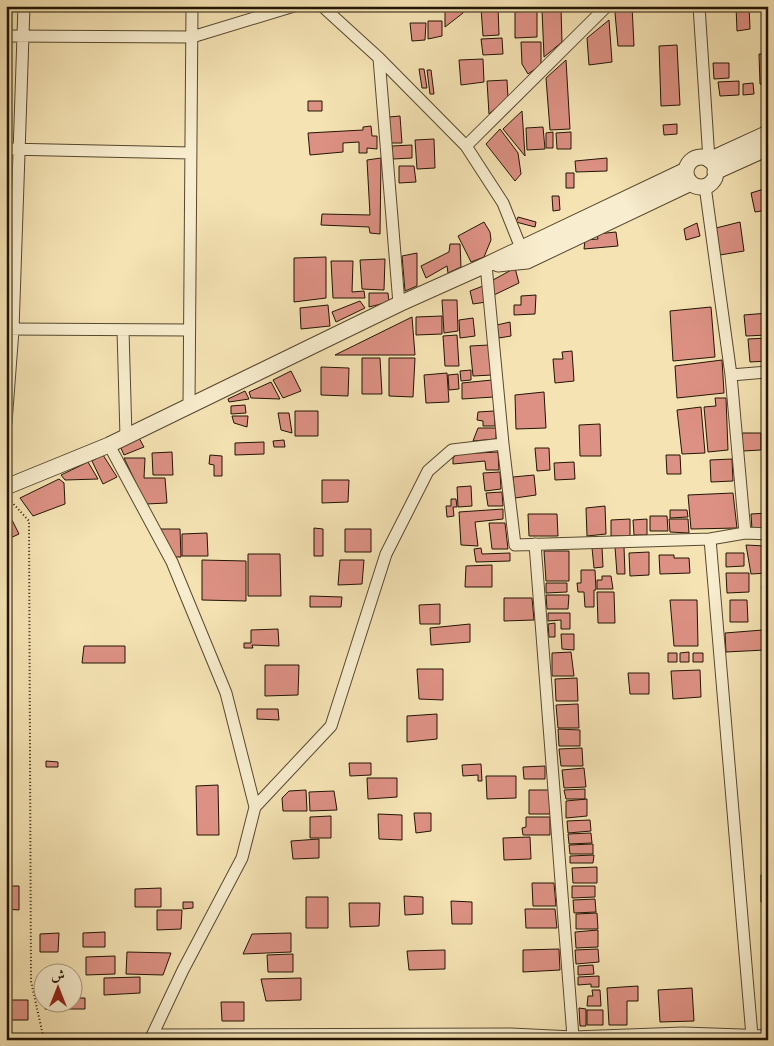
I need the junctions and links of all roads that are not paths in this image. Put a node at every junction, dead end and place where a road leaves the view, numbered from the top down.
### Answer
1 (24, 6) edge
2 (192, 6) edge
3 (294, 6) edge
4 (322, 6) edge
5 (607, 6) edge
6 (699, 6) edge
7 (6, 36) edge
8 (23, 37) junction
9 (192, 37) junction
10 (379, 58) junction
11 (768, 133) edge
12 (466, 146) junction
13 (768, 148) edge
14 (6, 149) edge
15 (19, 150) junction
16 (191, 153) junction
17 (712, 166) junction
18 (694, 180) junction
19 (521, 248) junction
20 (486, 265) junction
21 (399, 304) junction
22 (10, 330) edge
23 (123, 330) junction
24 (189, 330) junction
25 (768, 372) edge
26 (731, 375) junction
27 (189, 406) junction
28 (6, 423) edge
29 (126, 437) junction
30 (502, 444) junction
31 (109, 445) junction
32 (6, 487) edge
33 (745, 533) junction
34 (768, 534) edge
35 (710, 539) junction
36 (535, 544) junction
37 (255, 807) junction
38 (683, 1036) edge
39 (752, 1036) junction
40 (768, 1036) edge
41 (151, 1037) edge
42 (511, 1037) edge
43 (573, 1037) junction

1 - 8 street
2 - 9 street
3 - 9 street
4 - 10 street
5 - 12 street
6 - 17 street
7 - 8 street
8 - 9 street
8 - 15 street
9 - 16 street
10 - 12 street
10 - 21 street
11 - 17 street
12 - 19 street
13 - 17 street
14 - 15 street
15 - 16 street
15 - 22 street
16 - 24 street
17 - 18 street
17 - 18 street
18 - 19 street
18 - 20 street
18 - 26 street
19 - 20 street
20 - 21 street
20 - 30 street
21 - 27 street
22 - 23 street
22 - 28 street
23 - 24 street
23 - 29 street
24 - 27 street
25 - 26 street
26 - 33 street
27 - 29 street
29 - 31 street
30 - 36 street
30 - 37 street
31 - 32 street
31 - 37 street
33 - 34 street
33 - 35 street
35 - 36 street
35 - 39 street
36 - 43 street
37 - 41 street
38 - 39 street
38 - 43 street
39 - 40 street
41 - 42 street
42 - 43 street

